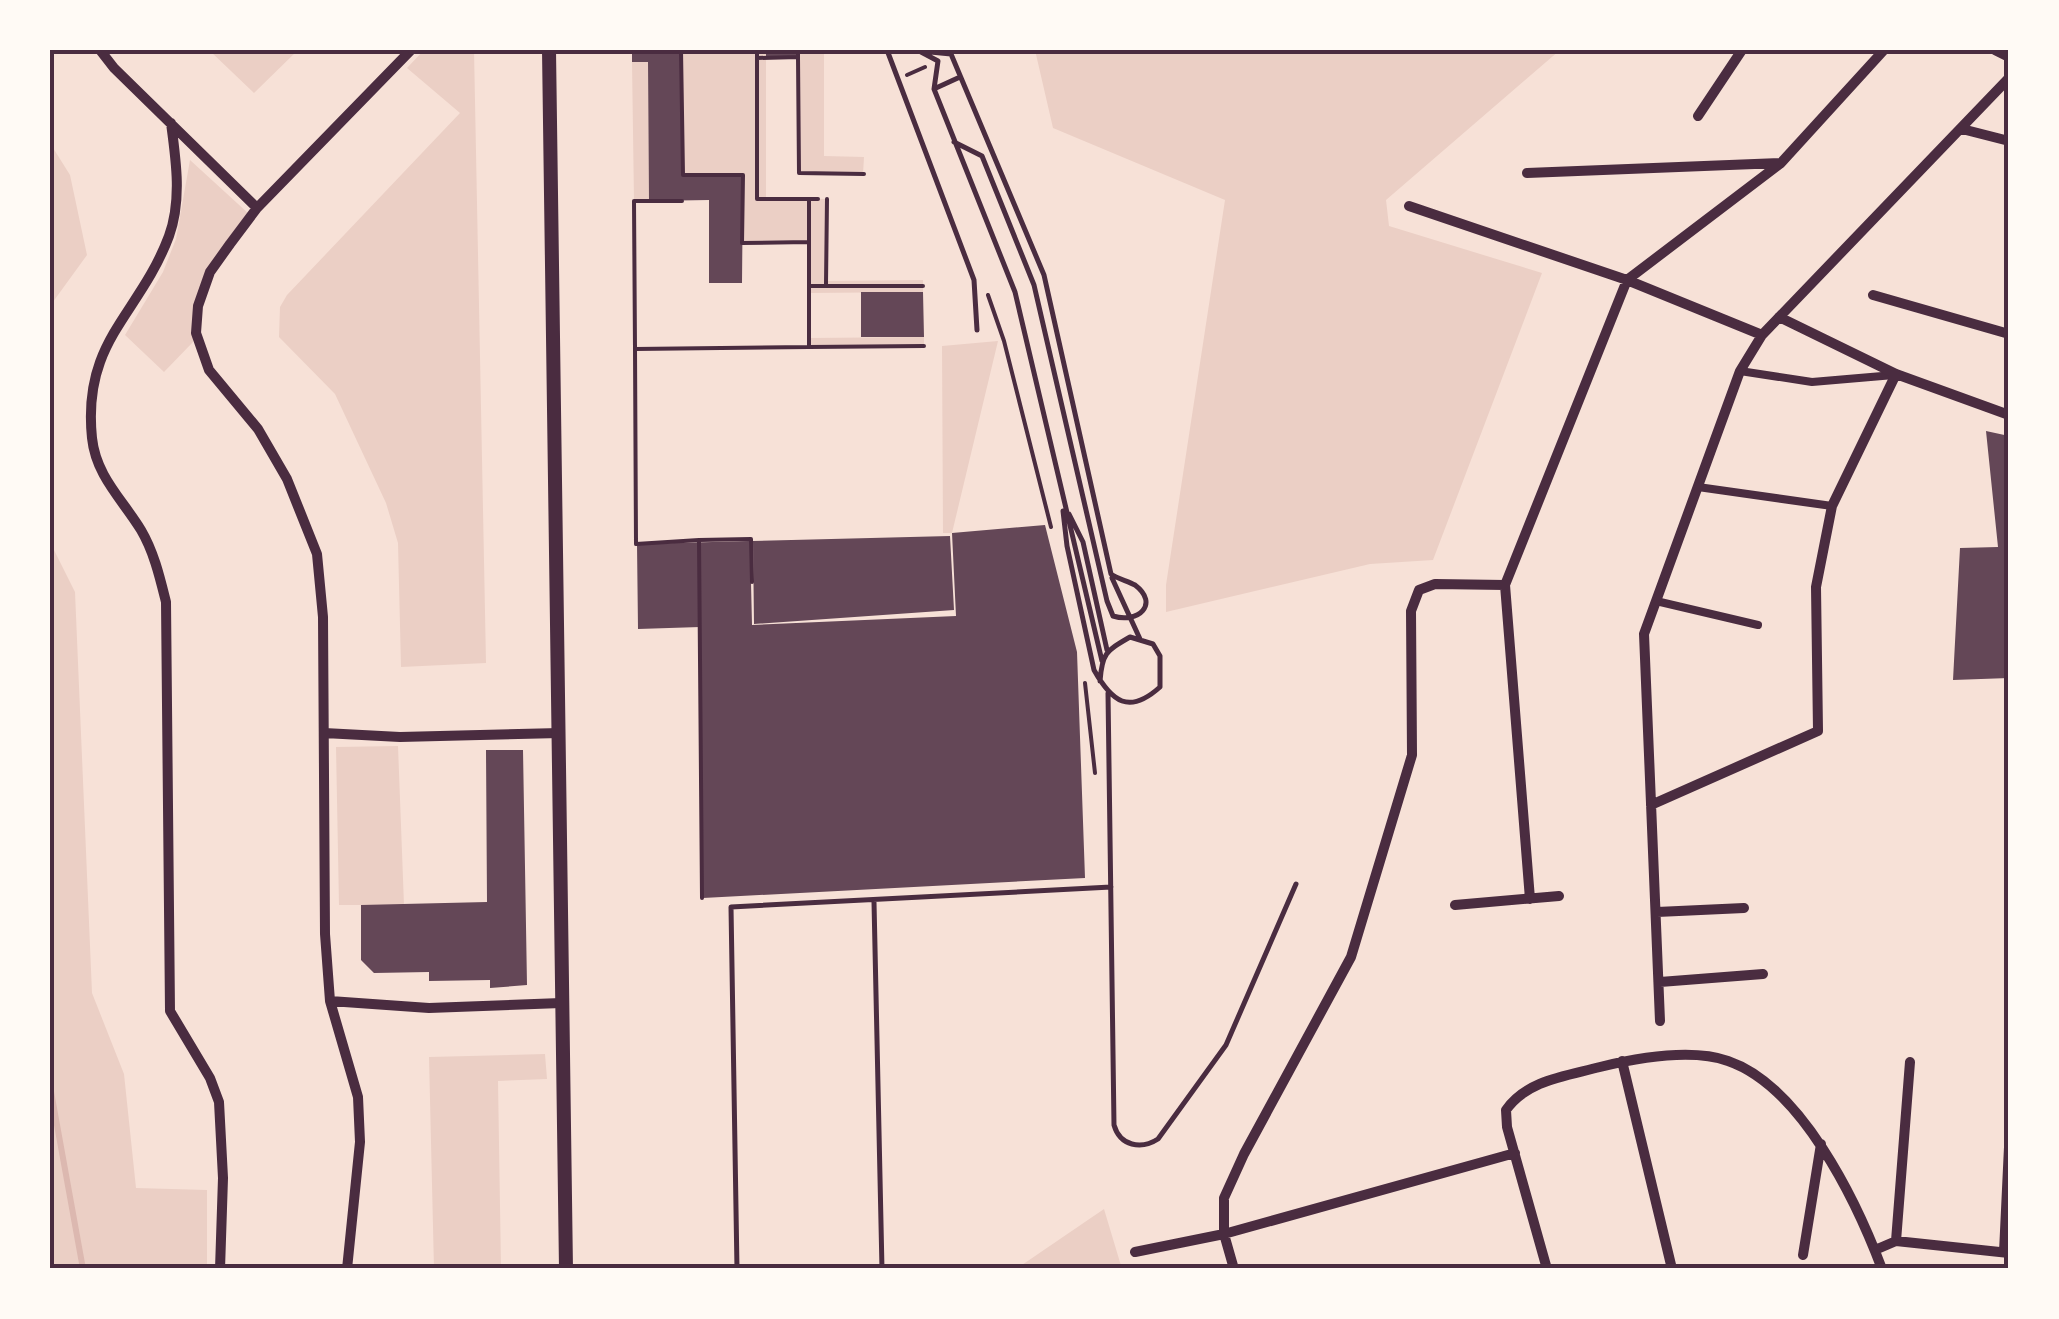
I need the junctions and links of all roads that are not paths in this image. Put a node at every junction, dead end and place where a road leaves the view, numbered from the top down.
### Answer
1 (100, 50) edge
2 (411, 50) edge
3 (549, 50) edge
4 (887, 50) edge
5 (1742, 50) edge
6 (1884, 50) edge
7 (1995, 50) edge
8 (919, 51) edge
9 (2009, 57) edge
10 (960, 77) junction
11 (2009, 78) edge
12 (934, 89) junction
13 (1698, 116) dead end
14 (171, 123) junction
15 (1962, 129) junction
16 (2009, 141) edge
17 (954, 142) junction
18 (1780, 163) junction
19 (1528, 173) dead end
20 (1409, 206) dead end
21 (257, 208) junction
22 (1627, 280) junction
23 (1873, 294) dead end
24 (1780, 317) junction
25 (977, 330) dead end
26 (2009, 334) edge
27 (1762, 335) junction
28 (1740, 371) junction
29 (1896, 374) junction
30 (2009, 415) edge
31 (1698, 487) junction
32 (1062, 497) junction
33 (1832, 506) junction
34 (1111, 574) junction
35 (1506, 585) junction
36 (1656, 601) junction
37 (1132, 619) junction
38 (1758, 625) dead end
39 (1140, 638) junction
40 (1108, 650) junction
41 (1102, 661) junction
42 (1100, 681) junction
43 (1108, 692) junction
44 (324, 733) junction
45 (560, 733) junction
46 (1651, 805) junction
47 (1296, 884) dead end
48 (1111, 887) junction
49 (1559, 896) dead end
50 (1530, 899) junction
51 (874, 901) junction
52 (1455, 905) dead end
53 (1744, 908) dead end
54 (1657, 912) junction
55 (1763, 974) dead end
56 (1660, 982) junction
57 (330, 1001) junction
58 (561, 1003) junction
59 (1660, 1021) dead end
60 (1622, 1062) junction
61 (1910, 1062) dead end
62 (1820, 1144) junction
63 (2009, 1147) edge
64 (1516, 1154) junction
65 (1224, 1234) junction
66 (1896, 1242) junction
67 (1875, 1250) junction
68 (1135, 1252) dead end
69 (2007, 1252) edge
70 (1802, 1255) dead end
71 (220, 1269) edge
72 (346, 1269) edge
73 (566, 1269) edge
74 (738, 1269) edge
75 (882, 1269) edge
76 (1234, 1269) edge
77 (1547, 1269) edge
78 (1672, 1269) edge
79 (1882, 1269) edge

1 - 14 street
2 - 21 street
3 - 45 street
4 - 25 lane
5 - 13 street
6 - 18 street
7 - 9 street
8 - 10 lane
8 - 12 lane
10 - 12 lane
10 - 34 lane
11 - 15 street
12 - 17 lane
14 - 21 street
14 - 71 street
15 - 16 street
15 - 24 street
17 - 32 lane
17 - 37 lane
18 - 19 street
18 - 22 street
20 - 22 street
21 - 44 street
22 - 27 street
22 - 35 street
23 - 26 street
24 - 27 street
24 - 29 street
27 - 28 street
28 - 29 street
28 - 31 street
29 - 30 street
29 - 33 street
31 - 33 street
31 - 36 street
32 - 40 lane
32 - 41 lane
32 - 42 lane
33 - 46 street
34 - 37 lane
34 - 37 lane
35 - 50 street
35 - 65 street
36 - 38 street
36 - 46 street
37 - 39 lane
39 - 40 lane
39 - 43 lane
40 - 41 lane
41 - 42 lane
42 - 43 lane
43 - 48 lane
44 - 45 street
44 - 57 street
45 - 58 street
46 - 54 street
47 - 48 lane
48 - 51 lane
49 - 50 street
50 - 52 street
51 - 74 lane
51 - 75 lane
53 - 54 street
54 - 56 street
55 - 56 street
56 - 59 street
57 - 58 street
57 - 72 street
58 - 73 street
60 - 62 street
60 - 64 street
60 - 78 street
61 - 66 street
62 - 67 street
62 - 70 street
63 - 69 street
64 - 65 street
64 - 77 street
65 - 68 street
65 - 76 street
66 - 67 street
66 - 69 street
67 - 79 street

